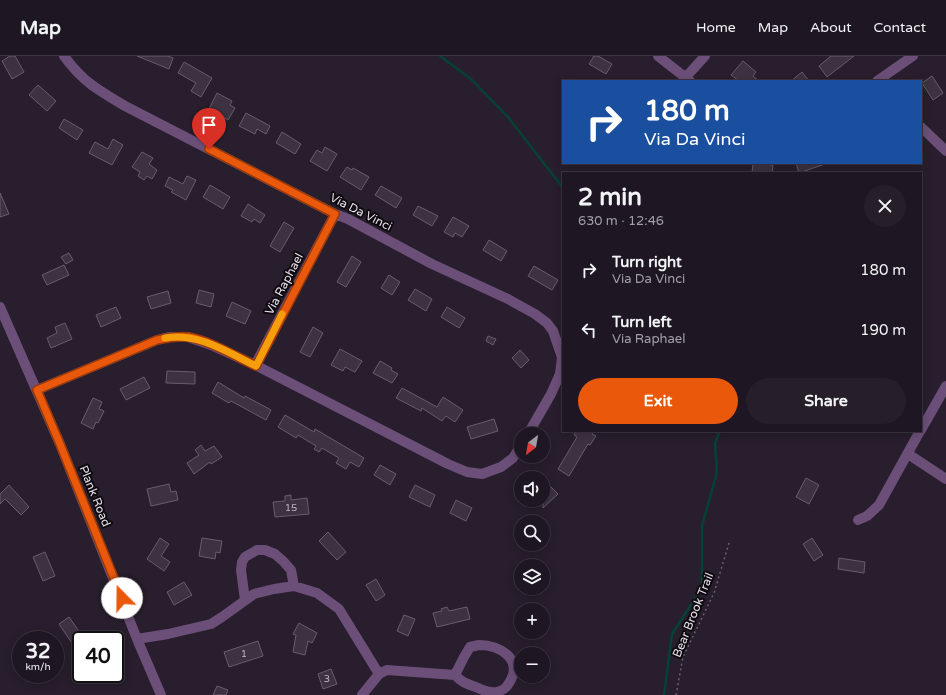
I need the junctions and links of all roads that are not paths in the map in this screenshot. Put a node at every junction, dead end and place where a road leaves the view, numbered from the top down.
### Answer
1 (64, 56) edge
2 (658, 56) edge
3 (705, 56) edge
4 (913, 56) edge
5 (688, 79) edge
6 (879, 80) edge
7 (922, 128) edge
8 (946, 151) edge
9 (335, 214) junction
10 (0, 307) edge
11 (256, 366) junction
12 (946, 386) edge
13 (37, 390) junction
14 (532, 427) edge
15 (922, 428) edge
16 (920, 432) edge
17 (908, 454) junction
18 (514, 456) edge
19 (946, 479) edge
20 (858, 520) dead end
21 (294, 586) junction
22 (245, 600) junction
23 (137, 639) junction
24 (379, 674) junction
25 (455, 675) junction
26 (161, 695) edge
27 (362, 695) edge

1 - 9 street, Via Da Vinci
2 - 5 street
3 - 5 street
4 - 6 street
7 - 8 street
9 - 11 street, Via Raphael
9 - 14 street, Via Da Vinci
10 - 13 street, Plank Road
11 - 13 street
11 - 18 street
12 - 15 street
13 - 23 street, Plank Road
16 - 17 street
17 - 19 street
17 - 20 street
21 - 22 street
21 - 22 street
21 - 24 street
22 - 23 street
23 - 26 street, Plank Road
24 - 25 street
24 - 27 street
25 - 25 street

